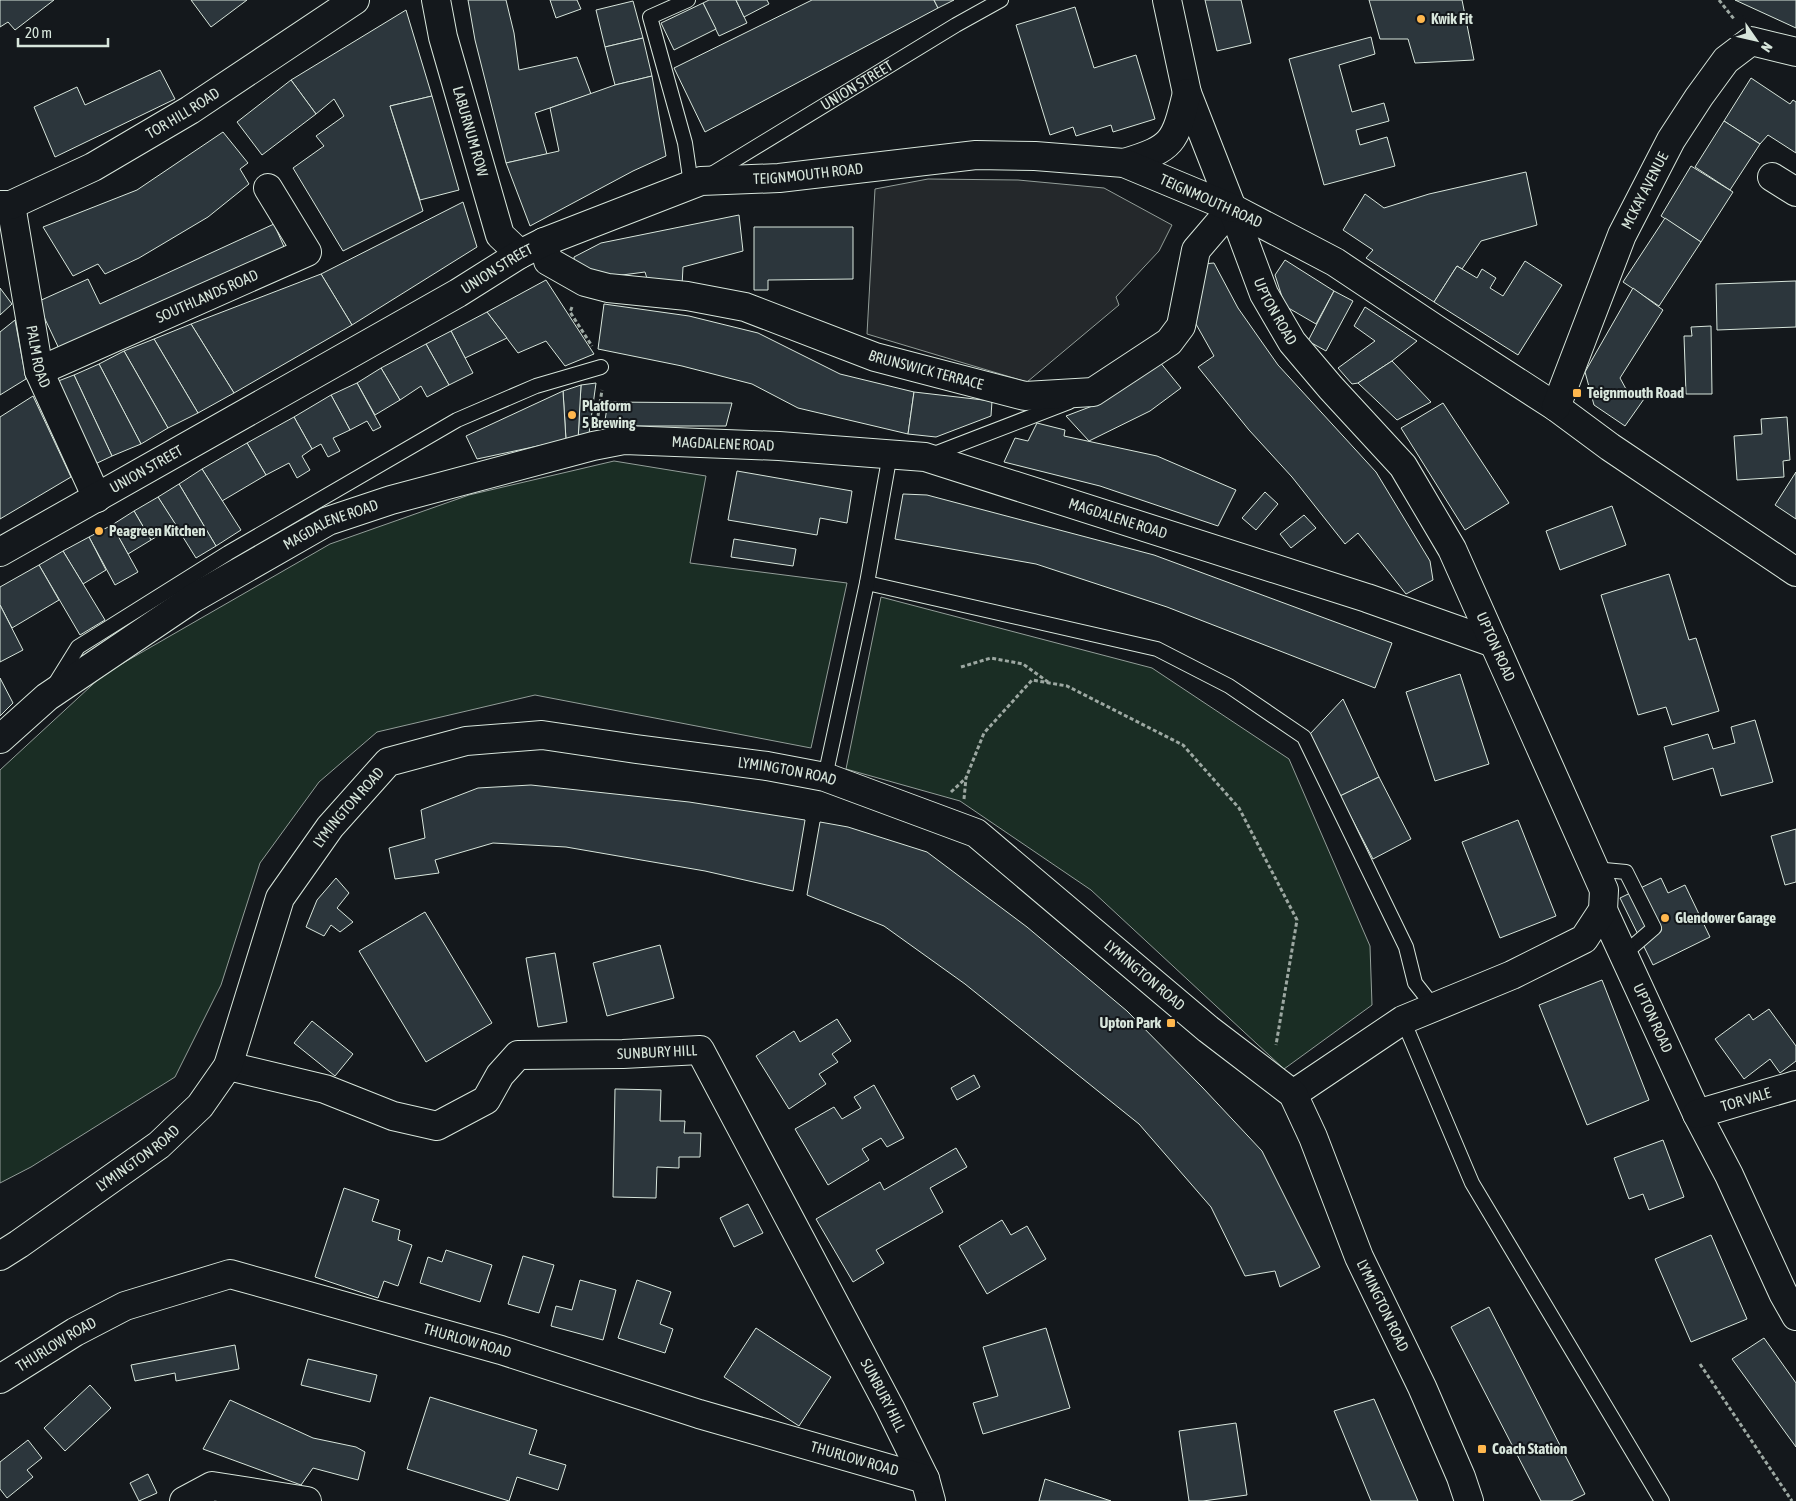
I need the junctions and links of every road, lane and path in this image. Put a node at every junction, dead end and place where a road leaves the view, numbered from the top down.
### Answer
1 (436, 0) edge
2 (688, 0) edge
3 (1001, 0) edge
4 (1167, 0) edge
5 (341, 3) edge
6 (1796, 52) edge
7 (1187, 93) junction
8 (1124, 163) junction
9 (1772, 177) dead end
10 (696, 183) junction
11 (268, 188) dead end
12 (1796, 192) edge
13 (6, 205) edge
14 (1232, 208) junction
15 (544, 242) junction
16 (520, 254) junction
17 (601, 367) dead end
18 (39, 371) junction
19 (1093, 392) junction
20 (1556, 407) junction
21 (890, 454) junction
22 (926, 457) junction
23 (97, 498) junction
24 (0, 552) edge
25 (1796, 572) edge
26 (866, 583) junction
27 (1494, 643) junction
28 (961, 667) dead end
29 (1050, 683) junction
30 (47, 697) junction
31 (0, 739) edge
32 (825, 777) junction
33 (961, 827) junction
34 (1594, 869) junction
35 (1603, 910) junction
36 (1624, 954) junction
37 (1434, 1008) junction
38 (1403, 1020) junction
39 (228, 1066) junction
40 (1266, 1074) junction
41 (1796, 1086) edge
42 (1293, 1094) junction
43 (1697, 1114) junction
44 (0, 1256) edge
45 (1796, 1316) edge
46 (1700, 1364) dead end
47 (0, 1379) edge
48 (928, 1490) edge
49 (184, 1501) edge
50 (307, 1501) edge
51 (1469, 1501) edge
52 (1662, 1501) edge
53 (1792, 1501) edge

1 - 16 street, LABURNUM ROW
2 - 10 lane
3 - 10 lane, UNION STREET
4 - 7 street, UPTON ROAD
5 - 13 street, TOR HILL ROAD
6 - 20 street, MCKAY AVENUE
7 - 8 street, TEIGNMOUTH ROAD
7 - 14 street, UPTON ROAD
8 - 10 street, TEIGNMOUTH ROAD
8 - 14 street, TEIGNMOUTH ROAD
9 - 12 street
10 - 15 street, UNION STREET
11 - 18 street, SOUTHLANDS ROAD
13 - 18 street, PALM ROAD
14 - 19 street, BRUNSWICK TERRACE
14 - 20 street, TEIGNMOUTH ROAD
14 - 27 street, UPTON ROAD
15 - 16 street, UNION STREET
15 - 19 street, BRUNSWICK TERRACE
16 - 23 street, UNION STREET
17 - 30 lane
18 - 23 street, PALM ROAD
19 - 22 lane
20 - 25 street, TEIGNMOUTH ROAD
21 - 22 street, MAGDALENE ROAD
21 - 26 lane
21 - 30 street, MAGDALENE ROAD
22 - 27 street, MAGDALENE ROAD
23 - 24 street, UNION STREET
26 - 32 lane
26 - 37 lane
27 - 34 street, UPTON ROAD
28 - 29 path
29 - 33 path
29 - 40 path
30 - 31 street, MAGDALENE ROAD
32 - 33 street, LYMINGTON ROAD
32 - 39 street, LYMINGTON ROAD
33 - 40 street, LYMINGTON ROAD
34 - 35 street, UPTON ROAD
34 - 36 lane
35 - 36 street, UPTON ROAD
35 - 37 street
36 - 43 street, UPTON ROAD
37 - 38 street
38 - 42 street
38 - 52 lane
39 - 44 street, LYMINGTON ROAD
39 - 48 street, SUNBURY HILL
40 - 42 street, LYMINGTON ROAD
41 - 43 street, TOR VALE
42 - 51 street, LYMINGTON ROAD
43 - 45 street, UPTON ROAD
46 - 53 path
47 - 48 street, THURLOW ROAD
49 - 50 street

